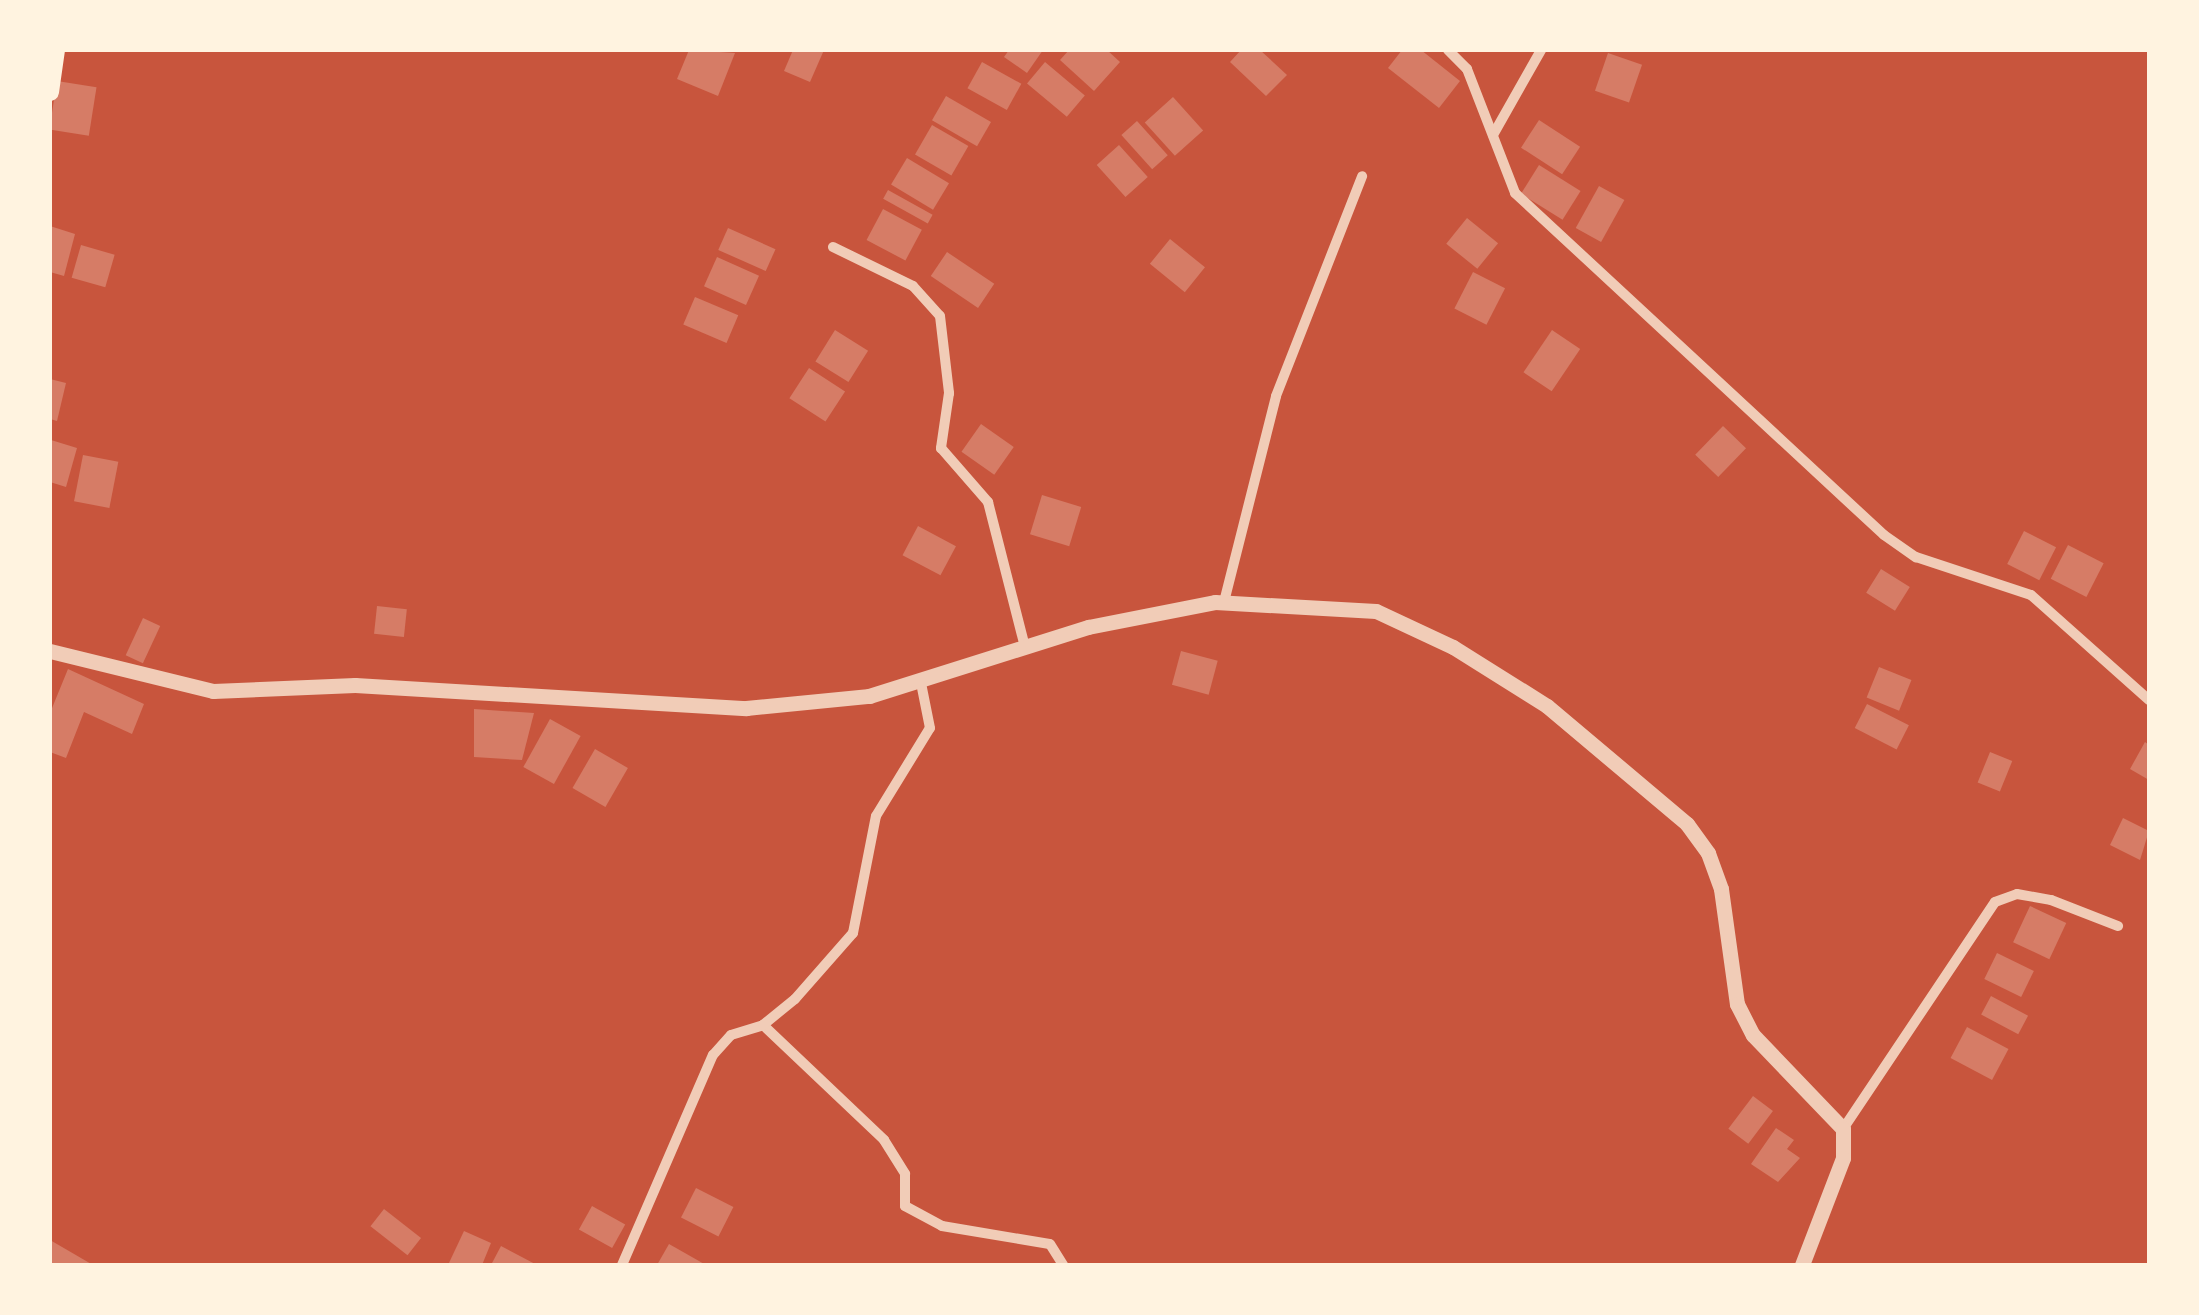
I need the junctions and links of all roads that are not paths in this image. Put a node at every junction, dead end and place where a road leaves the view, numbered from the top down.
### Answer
1 (56, 50) edge
2 (1448, 50) edge
3 (1541, 50) edge
4 (50, 92) edge
5 (1493, 135) junction
6 (1362, 176) dead end
7 (833, 248) dead end
8 (1224, 602) junction
9 (1025, 647) junction
10 (50, 651) edge
11 (921, 683) junction
12 (2149, 700) edge
13 (2118, 926) dead end
14 (762, 1025) junction
15 (1843, 1129) junction
16 (622, 1265) edge
17 (1064, 1265) edge
18 (1802, 1265) edge

1 - 4 main road
2 - 5 street
3 - 5 street
5 - 12 street
6 - 8 street
7 - 9 street
8 - 9 street
8 - 15 street
9 - 11 street
10 - 11 street
11 - 14 street
13 - 15 street
14 - 16 street
14 - 17 street
15 - 18 street

